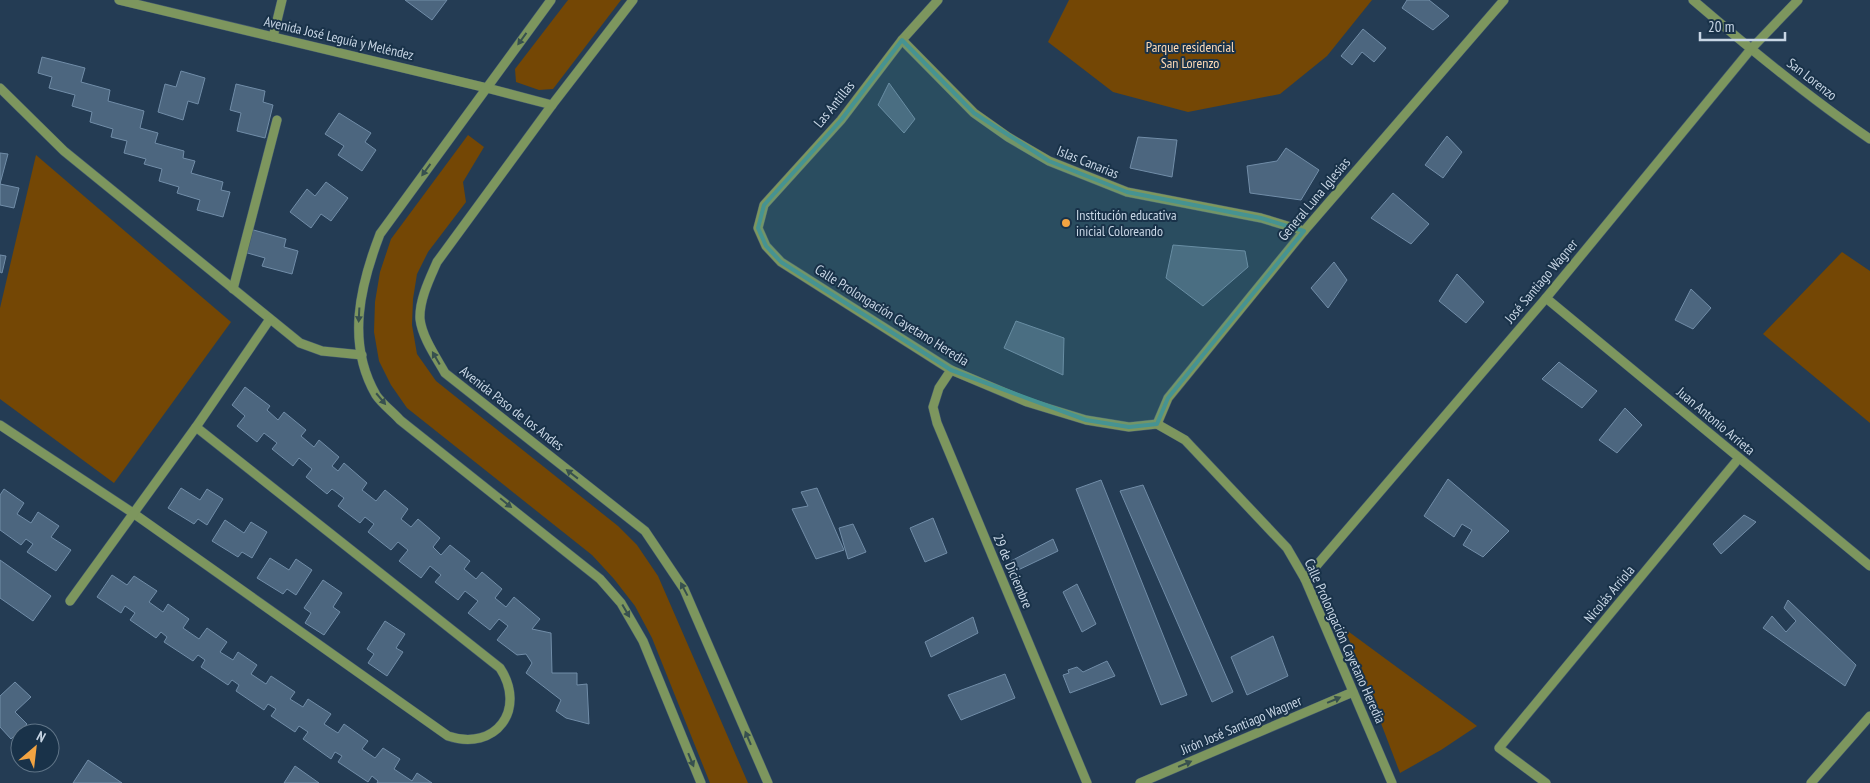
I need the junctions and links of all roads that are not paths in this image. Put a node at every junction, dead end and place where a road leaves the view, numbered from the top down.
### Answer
1 (119, 0) edge
2 (282, 0) edge
3 (551, 0) edge
4 (634, 0) edge
5 (938, 0) edge
6 (1504, 0) edge
7 (1694, 0) edge
8 (1798, 0) edge
9 (273, 37) junction
10 (902, 40) junction
11 (1751, 49) junction
12 (0, 88) edge
13 (487, 88) junction
14 (552, 105) junction
15 (277, 120) dead end
16 (1870, 139) edge
17 (758, 228) joint
18 (1304, 232) junction
19 (233, 289) junction
20 (1546, 298) junction
21 (270, 319) junction
22 (362, 355) junction
23 (951, 370) junction
24 (1157, 424) junction
25 (0, 425) edge
26 (196, 427) junction
27 (1739, 458) junction
28 (133, 513) junction
29 (1870, 566) edge
30 (1305, 579) junction
31 (70, 601) dead end
32 (1353, 692) junction
33 (1870, 716) edge
34 (701, 783) edge
35 (768, 783) edge
36 (1087, 783) edge
37 (1140, 783) edge
38 (1392, 783) edge
39 (1546, 783) edge
40 (1811, 783) edge

1 - 9 street, Avenida José Leguía y Meléndez
2 - 9 street
3 -> 13 street
4 - 14 street, Avenida Paso de los Andes
5 - 10 street, Las Antillas
6 - 18 street, General Luna Iglesias
7 - 11 street, San Lorenzo
8 - 11 street, José Santiago Wagner
9 - 13 street, Avenida José Leguía y Meléndez
10 - 17 street, Las Antillas
10 - 18 street, Islas Canarias
11 - 16 street, San Lorenzo
11 - 20 street, José Santiago Wagner
12 - 19 street
13 - 14 street, Avenida José Leguía y Meléndez
13 -> 22 street
35 -> 14 street, Avenida Paso de los Andes
15 - 19 street
17 - 23 street, Calle Prolongación Cayetano Heredia
18 - 24 street, General Luna Iglesias
19 - 21 street
20 - 27 street, Juan Antonio Arrieta
20 - 30 street, José Santiago Wagner
21 - 22 street
21 - 26 street
22 -> 34 street
23 - 24 street, Calle Prolongación Cayetano Heredia
23 - 36 street, 29 de Diciembre
24 - 30 street, Calle Prolongación Cayetano Heredia
25 - 28 street
26 - 28 street
26 - 28 street
27 - 29 street, Juan Antonio Arrieta
27 - 39 street, Nicolás Arriola
28 - 31 street
30 - 32 street, Calle Prolongación Cayetano Heredia
37 -> 32 street, Jirón José Santiago Wagner
32 - 38 street, Calle Prolongación Cayetano Heredia
33 - 40 street

